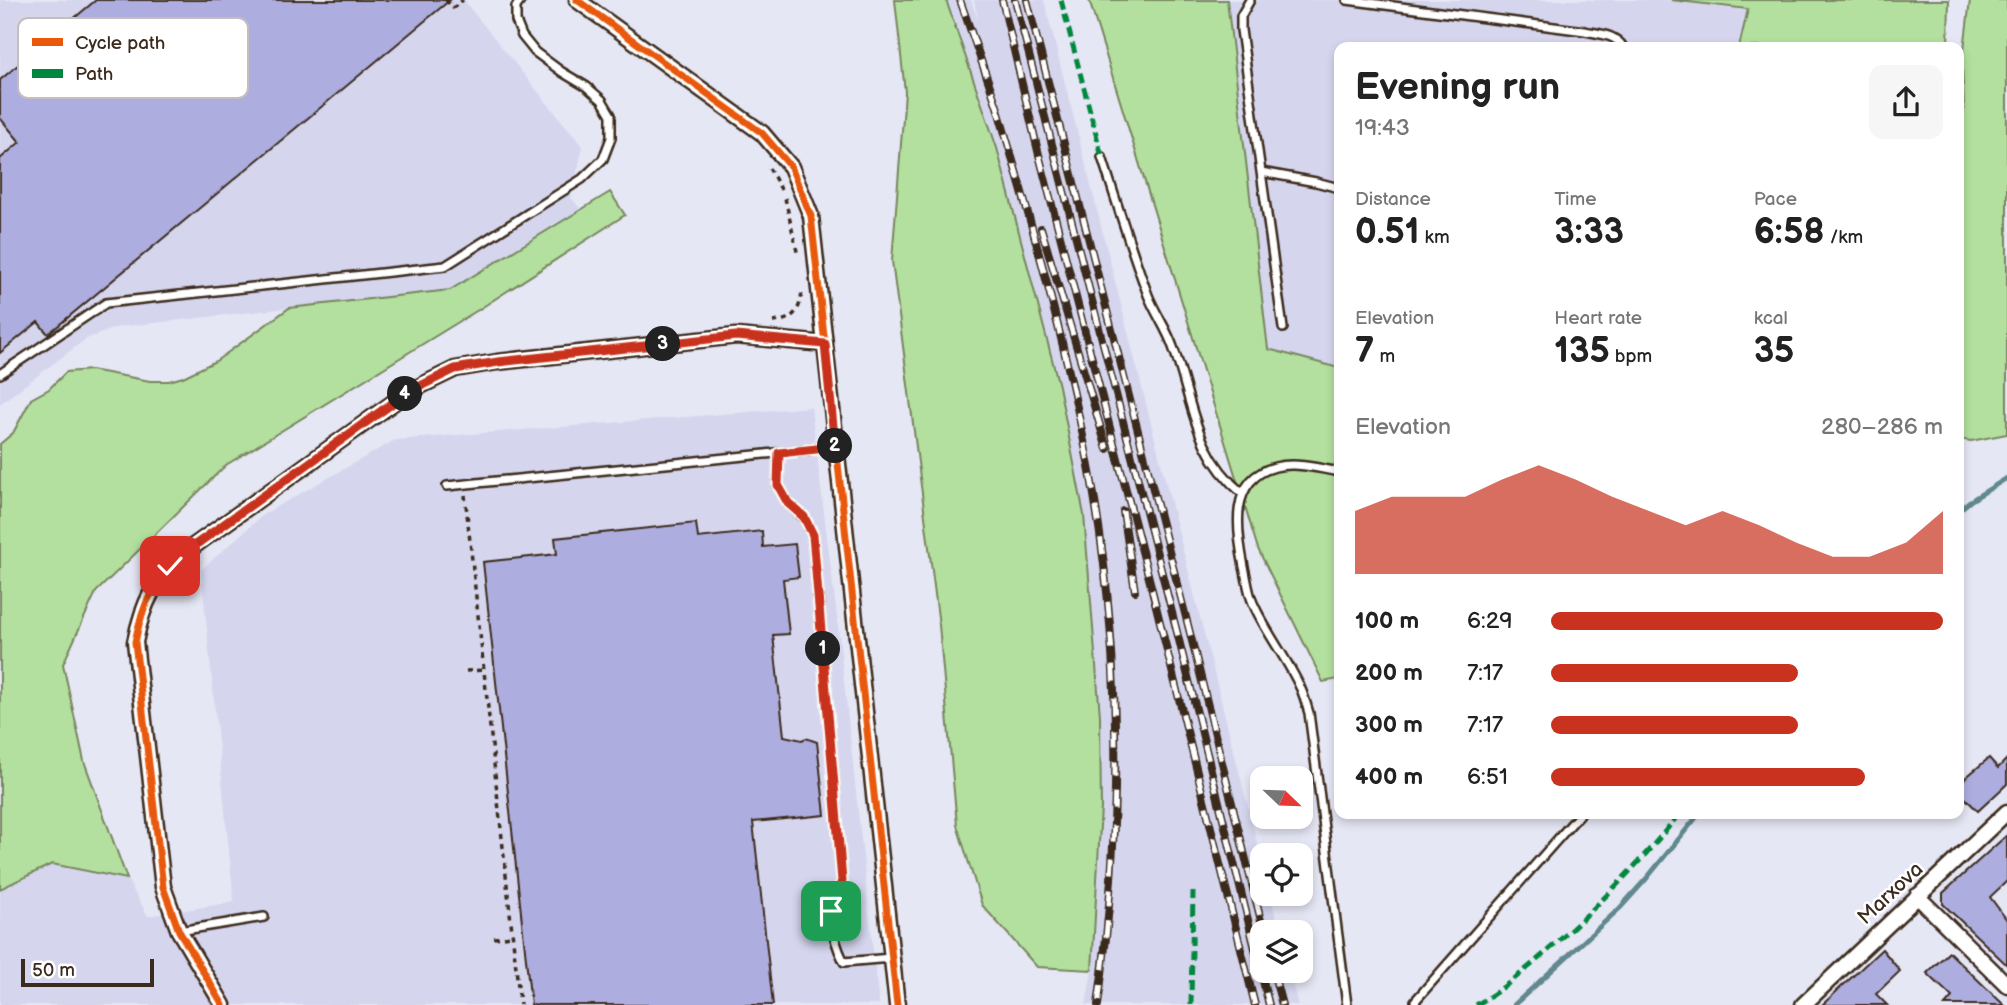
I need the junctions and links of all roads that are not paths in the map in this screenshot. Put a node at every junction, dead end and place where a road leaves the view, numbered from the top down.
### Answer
1 (521, 0) edge
2 (577, 0) edge
3 (1250, 0) edge
4 (1347, 0) edge
5 (1620, 42) edge
6 (1102, 158) dead end
7 (1261, 173) junction
8 (1334, 187) edge
9 (1283, 328) dead end
10 (825, 344) junction
11 (0, 374) edge
12 (835, 447) junction
13 (779, 453) junction
14 (1334, 470) edge
15 (447, 486) dead end
16 (1243, 494) junction
17 (2007, 812) edge
18 (1576, 819) edge
19 (1917, 897) junction
20 (264, 917) dead end
21 (178, 931) junction
22 (891, 958) junction
23 (2007, 985) edge
24 (223, 1005) edge
25 (897, 1005) edge
26 (1347, 1005) edge
27 (1416, 1005) edge
28 (1803, 1005) edge

1 - 11 lane
2 - 10 street
3 - 7 lane
4 - 5 lane
6 - 16 lane
7 - 8 lane
7 - 9 lane
10 - 12 street
10 - 21 street
12 - 13 lane
12 - 22 street
13 - 15 lane
13 - 22 lane
14 - 16 lane
16 - 26 lane
17 - 19 street, Marxova
18 - 27 lane
19 - 23 street
19 - 28 street, Marxova
20 - 21 lane
21 - 24 street
22 - 25 street

